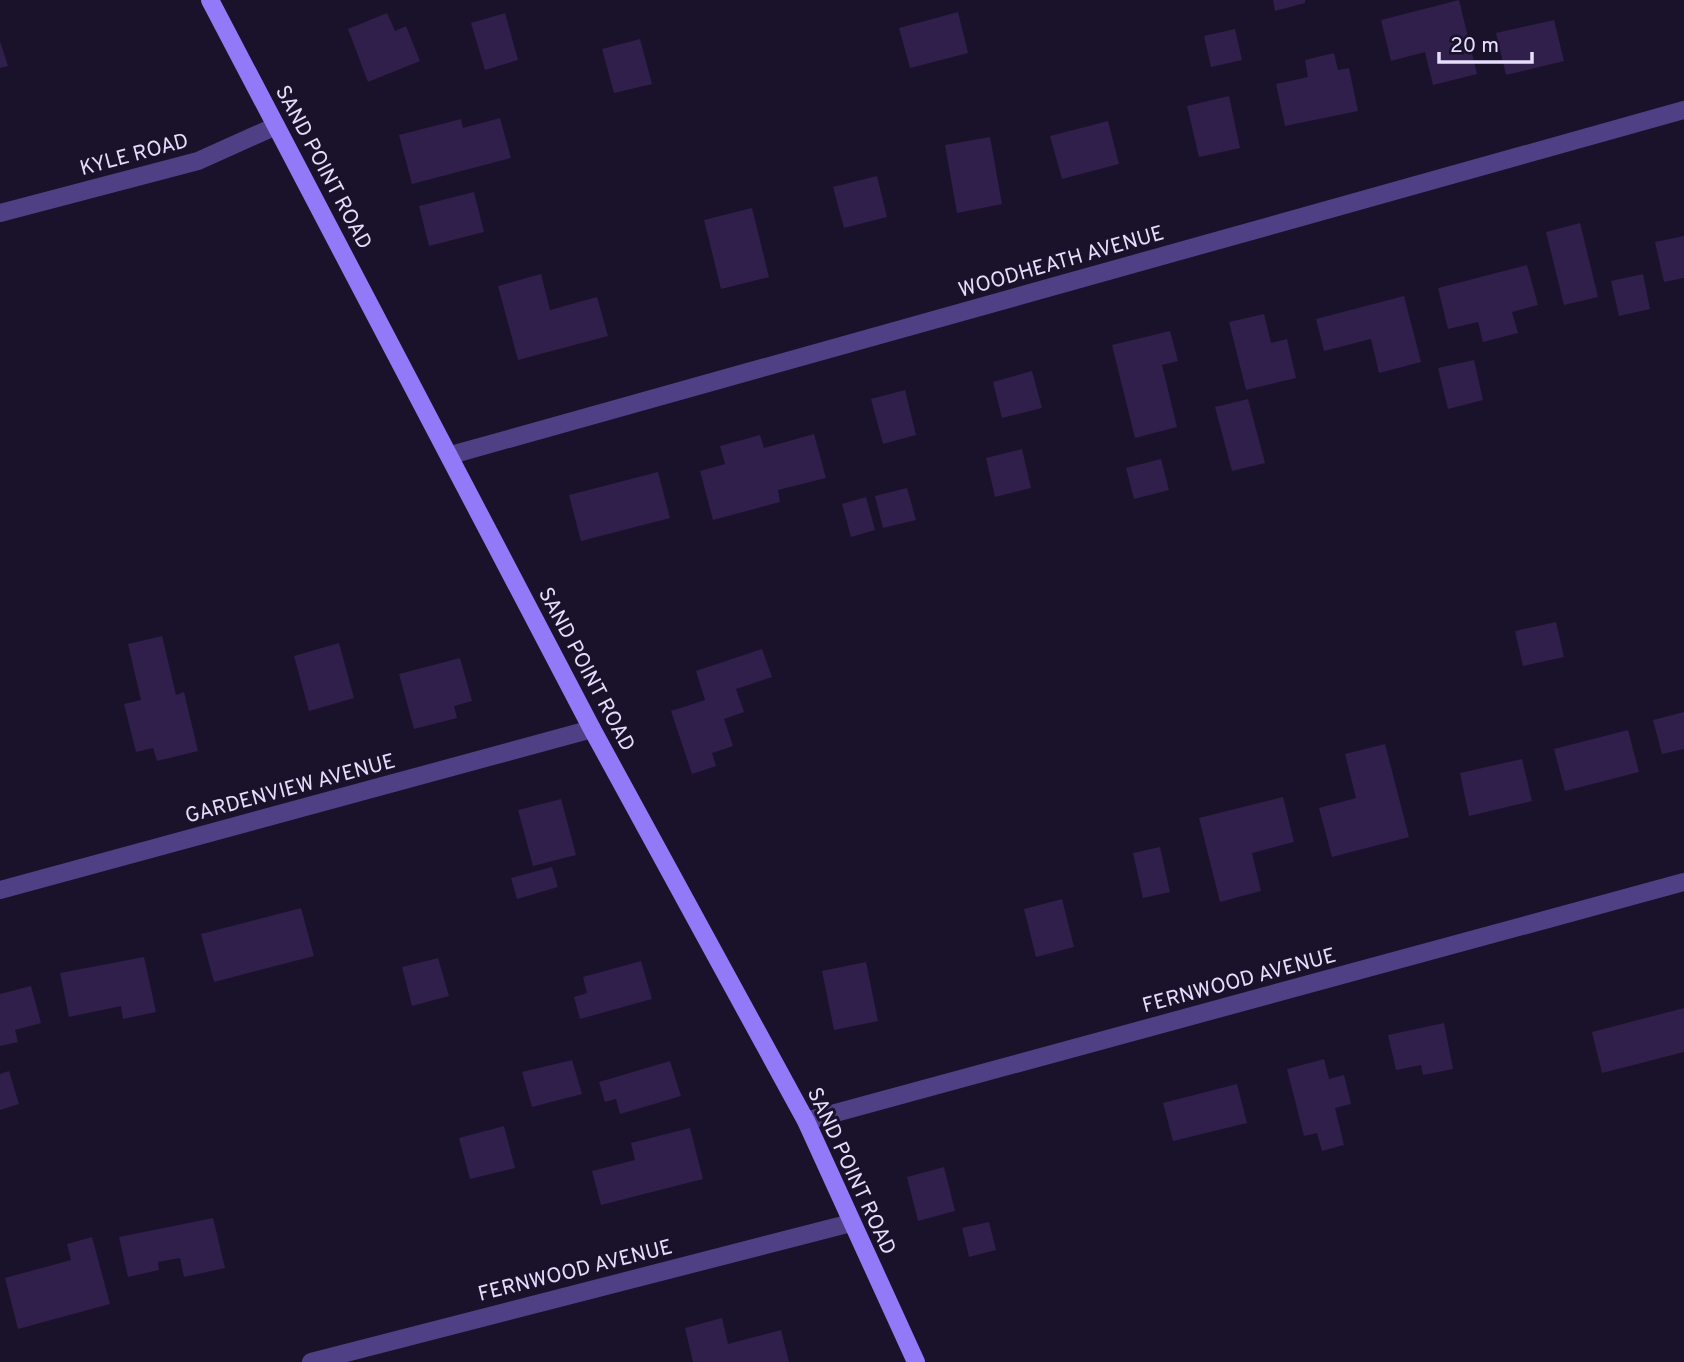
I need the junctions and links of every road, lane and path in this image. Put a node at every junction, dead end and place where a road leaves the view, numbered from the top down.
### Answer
1 (210, 0) edge
2 (1684, 110) edge
3 (276, 126) junction
4 (0, 213) edge
5 (451, 455) junction
6 (592, 729) junction
7 (1684, 882) edge
8 (0, 890) edge
9 (806, 1121) junction
10 (851, 1223) junction
11 (311, 1362) edge
12 (916, 1362) edge

1 - 3 street, SAND POINT ROAD
2 - 5 street, WOODHEATH AVENUE
3 - 4 street, KYLE ROAD
3 - 5 street, SAND POINT ROAD
5 - 6 street, SAND POINT ROAD
6 - 8 street, GARDENVIEW AVENUE
6 - 9 street, SAND POINT ROAD
7 - 9 street, FERNWOOD AVENUE
9 - 10 street, SAND POINT ROAD
10 - 11 street, FERNWOOD AVENUE
10 - 12 street, SAND POINT ROAD

